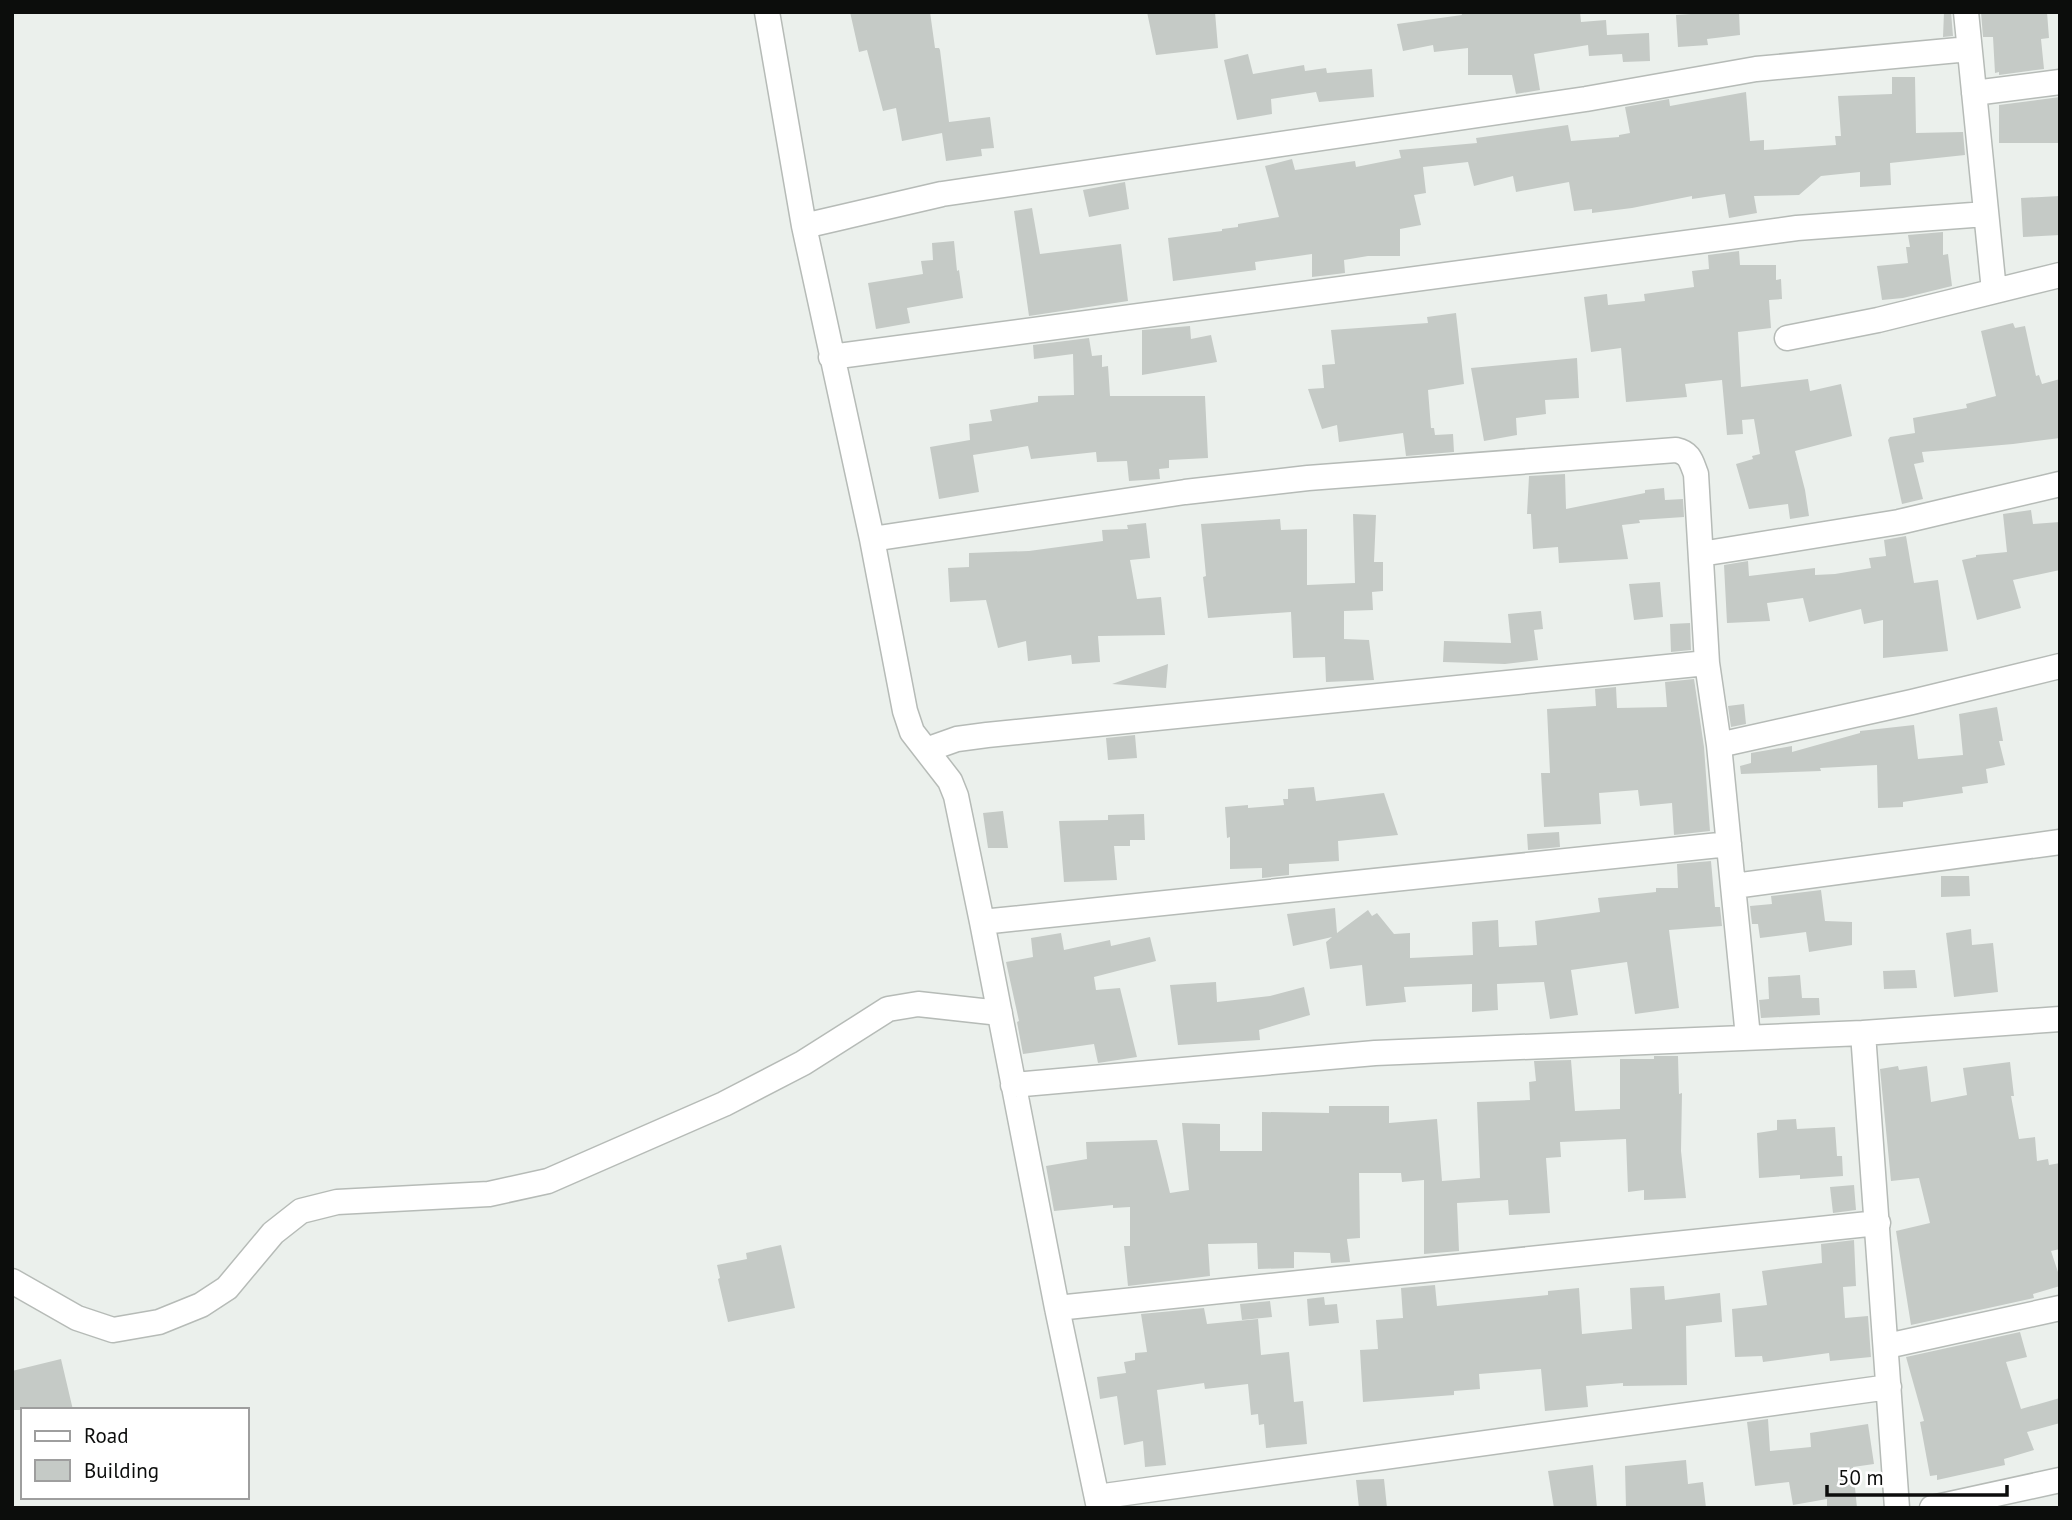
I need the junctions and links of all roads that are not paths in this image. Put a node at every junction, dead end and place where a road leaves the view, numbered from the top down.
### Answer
1 (767, 12) edge
2 (1966, 12) edge
3 (1969, 49) junction
4 (2060, 82) edge
5 (1973, 93) junction
6 (1986, 214) junction
7 (804, 226) junction
8 (2060, 275) edge
9 (1994, 291) junction
10 (1787, 338) dead end
11 (831, 357) junction
12 (2060, 484) edge
13 (872, 539) junction
14 (1701, 554) junction
15 (1707, 663) junction
16 (2060, 666) edge
17 (1719, 745) junction
18 (926, 750) junction
19 (2060, 842) edge
20 (1729, 844) junction
21 (1734, 886) junction
22 (982, 922) junction
23 (1000, 1013) junction
24 (2060, 1019) edge
25 (1863, 1033) junction
26 (1748, 1037) junction
27 (1013, 1085) junction
28 (1878, 1223) junction
29 (12, 1281) edge
30 (1056, 1308) junction
31 (2060, 1308) edge
32 (1887, 1346) junction
33 (1889, 1387) junction
34 (2060, 1480) edge
35 (1098, 1502) edge
36 (1897, 1508) edge
37 (1932, 1508) edge

1 - 7 street
2 - 3 street
3 - 5 street
3 - 7 street
4 - 5 street
5 - 6 street
6 - 9 street
6 - 11 street
7 - 11 street
8 - 9 street
9 - 10 street
11 - 13 street
12 - 14 street
13 - 14 street
13 - 18 street
14 - 15 street
15 - 17 street
15 - 18 street
16 - 17 street
17 - 20 street
18 - 22 street
19 - 21 street
20 - 21 street
20 - 22 street
21 - 26 street
22 - 23 street
23 - 27 street
23 - 29 street
24 - 25 street
25 - 26 street
25 - 28 street
26 - 27 street
27 - 30 street
28 - 30 street
28 - 32 street
30 - 35 street
31 - 32 street
32 - 33 street
33 - 35 street
33 - 36 street
34 - 37 street

